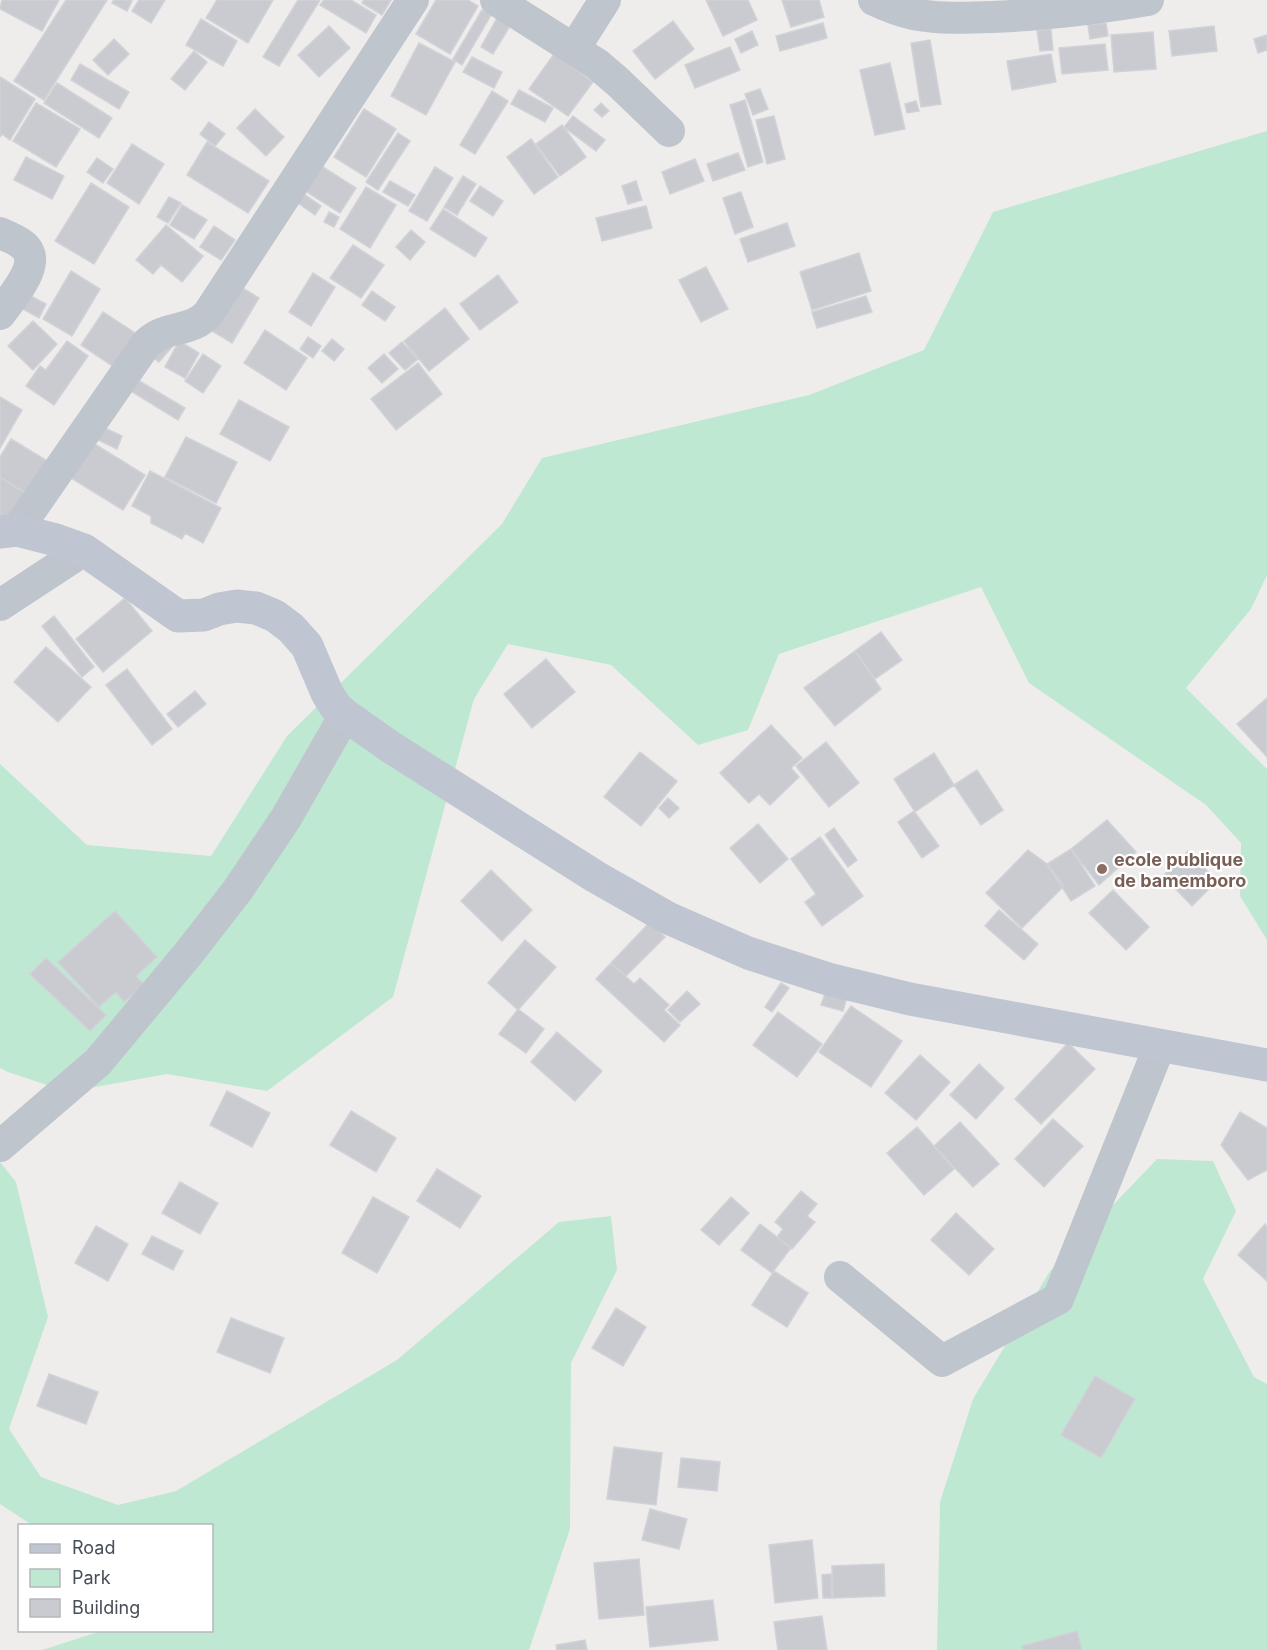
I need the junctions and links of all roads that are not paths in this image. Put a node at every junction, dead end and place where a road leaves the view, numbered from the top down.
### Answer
1 (413, 0) edge
2 (496, 0) edge
3 (605, 0) edge
4 (874, 0) edge
5 (1148, 0) edge
6 (574, 49) junction
7 (669, 131) dead end
8 (0, 233) edge
9 (0, 314) edge
10 (8, 531) edge
11 (84, 550) junction
12 (0, 605) edge
13 (345, 715) junction
14 (1160, 1045) junction
15 (1267, 1065) edge
16 (0, 1146) edge
17 (840, 1277) dead end

1 - 10 street
2 - 6 street
3 - 6 street
4 - 5 street
6 - 7 street
8 - 9 street
10 - 11 street
11 - 12 street
11 - 13 street
13 - 14 street
13 - 16 street
14 - 15 street
14 - 17 street

